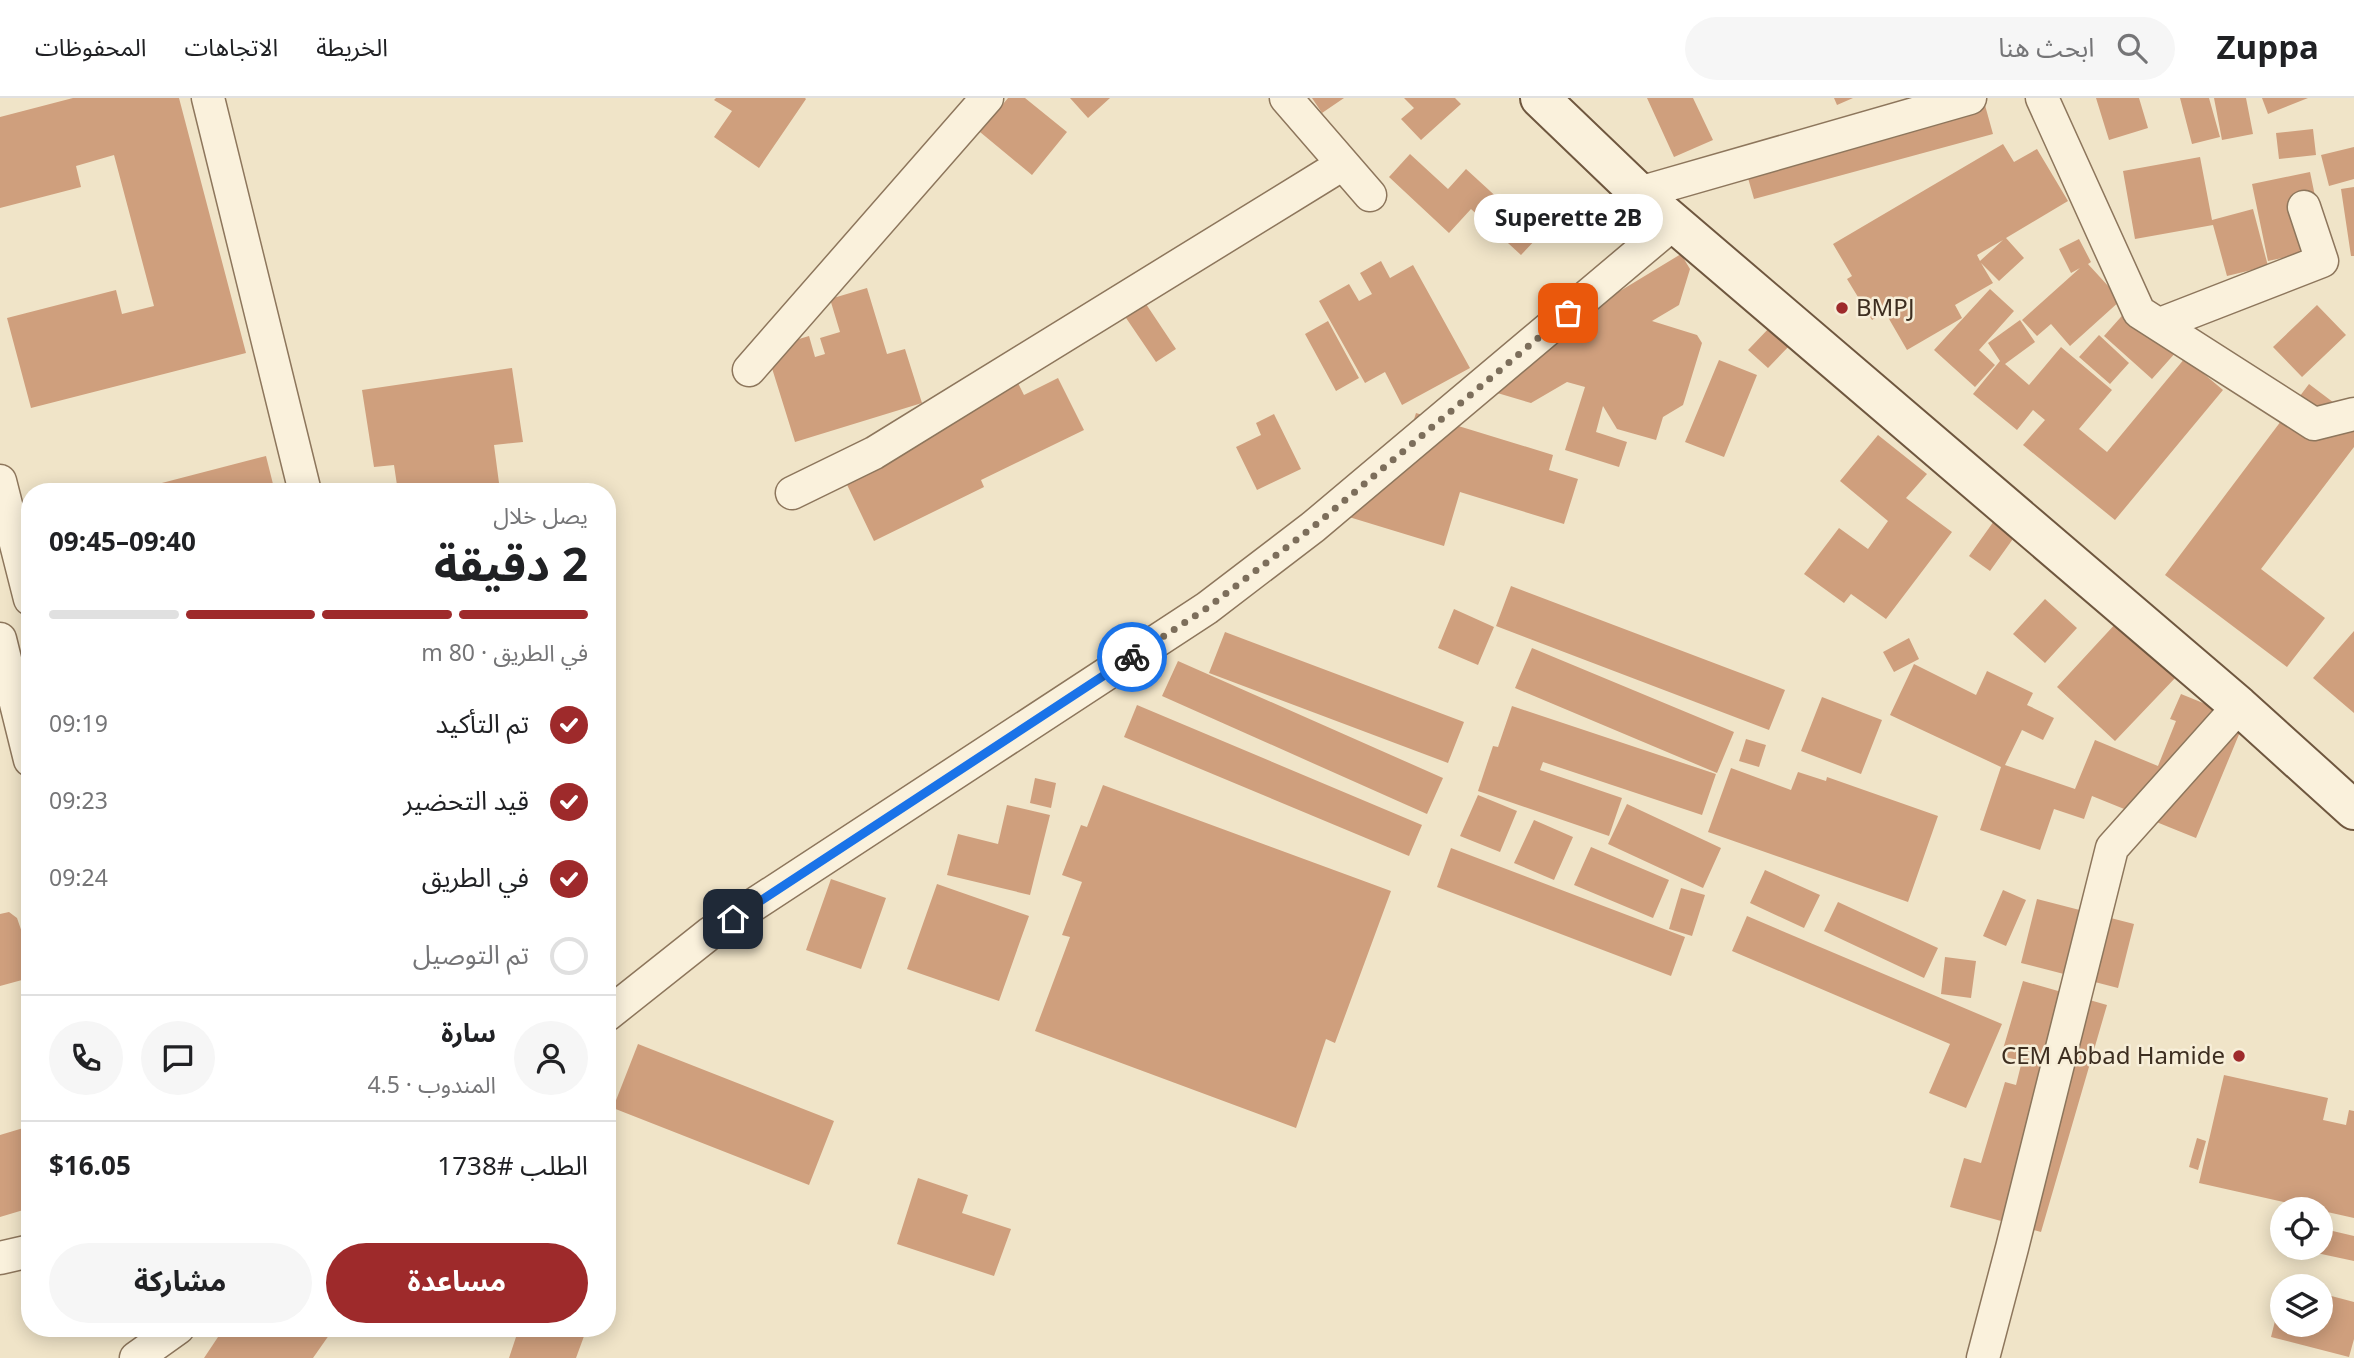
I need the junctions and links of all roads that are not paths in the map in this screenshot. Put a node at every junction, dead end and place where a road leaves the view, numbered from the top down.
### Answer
1 (208, 98) edge
2 (987, 98) edge
3 (1286, 98) edge
4 (1541, 98) edge
5 (1970, 98) edge
6 (2042, 98) edge
7 (1343, 164) junction
8 (1639, 193) junction
9 (1370, 195) dead end
10 (2304, 207) dead end
11 (1674, 223) junction
12 (2160, 324) junction
13 (749, 370) dead end
14 (2354, 414) edge
15 (0, 481) edge
16 (303, 483) edge
17 (792, 493) dead end
18 (21, 564) edge
19 (0, 639) edge
20 (2239, 706) junction
21 (21, 724) edge
22 (2354, 810) edge
23 (616, 1008) edge
24 (21, 1253) edge
25 (0, 1258) edge
26 (165, 1337) edge
27 (136, 1358) edge
28 (1983, 1358) edge

1 - 16 street
2 - 13 street
3 - 7 street
4 - 8 main road
5 - 8 street
6 - 12 street
7 - 9 street
7 - 17 street
8 - 11 main road
10 - 12 street
11 - 20 main road
11 - 23 street
12 - 14 street
15 - 18 street
19 - 21 street
20 - 22 main road
20 - 28 street
24 - 25 street
26 - 27 street

